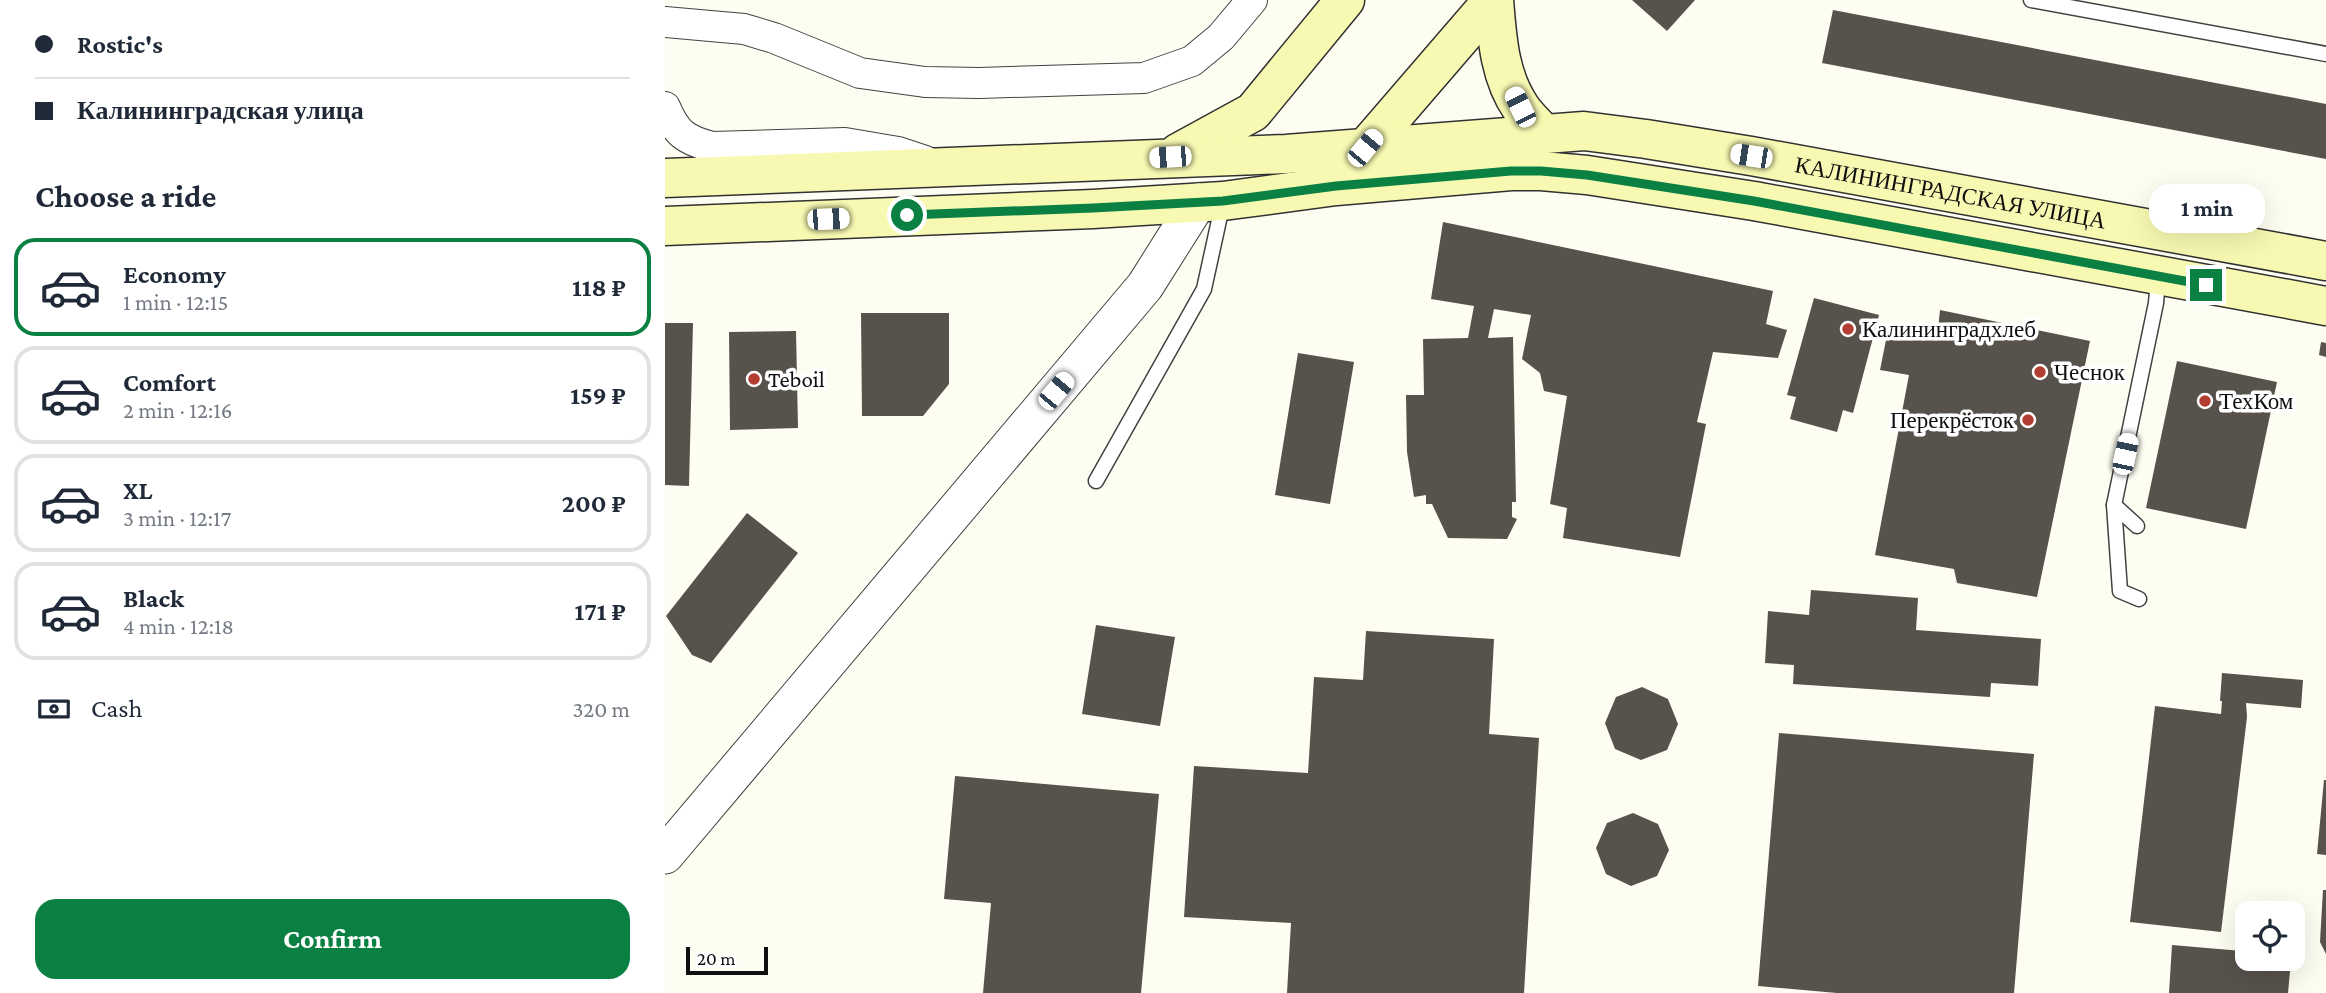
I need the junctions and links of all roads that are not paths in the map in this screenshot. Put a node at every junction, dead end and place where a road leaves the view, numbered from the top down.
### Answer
1 (1252, 0) edge
2 (1345, 0) edge
3 (1493, 0) edge
4 (2031, 0) edge
5 (665, 22) edge
6 (2326, 54) edge
7 (665, 107) edge
8 (1253, 112) junction
9 (1543, 133) junction
10 (1365, 148) junction
11 (1286, 153) junction
12 (1170, 157) junction
13 (942, 167) junction
14 (665, 178) edge
15 (1336, 186) junction
16 (1211, 201) junction
17 (665, 226) edge
18 (2326, 261) edge
19 (2158, 277) junction
20 (2326, 306) edge
21 (1096, 481) dead end
22 (2114, 505) junction
23 (2137, 526) dead end
24 (2139, 599) dead end
25 (665, 855) edge

1 - 5 street
2 - 8 main road
3 - 9 main road
3 - 10 main road
4 - 6 lane
7 - 13 street, КАЛИНИНГРАДСКАЯ УЛИЦА
8 - 11 main road
8 - 12 main road, КАЛИНИНГРАДСКАЯ УЛИЦА
9 - 10 main road, КАЛИНИНГРАДСКАЯ УЛИЦА
9 - 18 main road, КАЛИНИНГРАДСКАЯ УЛИЦА
10 - 11 main road, КАЛИНИНГРАДСКАЯ УЛИЦА
10 - 15 main road
11 - 12 main road, КАЛИНИНГРАДСКАЯ УЛИЦА
11 - 15 main road
12 - 13 main road, КАЛИНИНГРАДСКАЯ УЛИЦА
13 - 14 main road, КАЛИНИНГРАДСКАЯ УЛИЦА
15 - 16 main road, КАЛИНИНГРАДСКАЯ УЛИЦА
15 - 19 main road, КАЛИНИНГРАДСКАЯ УЛИЦА
16 - 17 main road, КАЛИНИНГРАДСКАЯ УЛИЦА
16 - 21 lane
16 - 25 street
19 - 20 main road, КАЛИНИНГРАДСКАЯ УЛИЦА
19 - 22 lane
22 - 23 lane
22 - 24 lane

